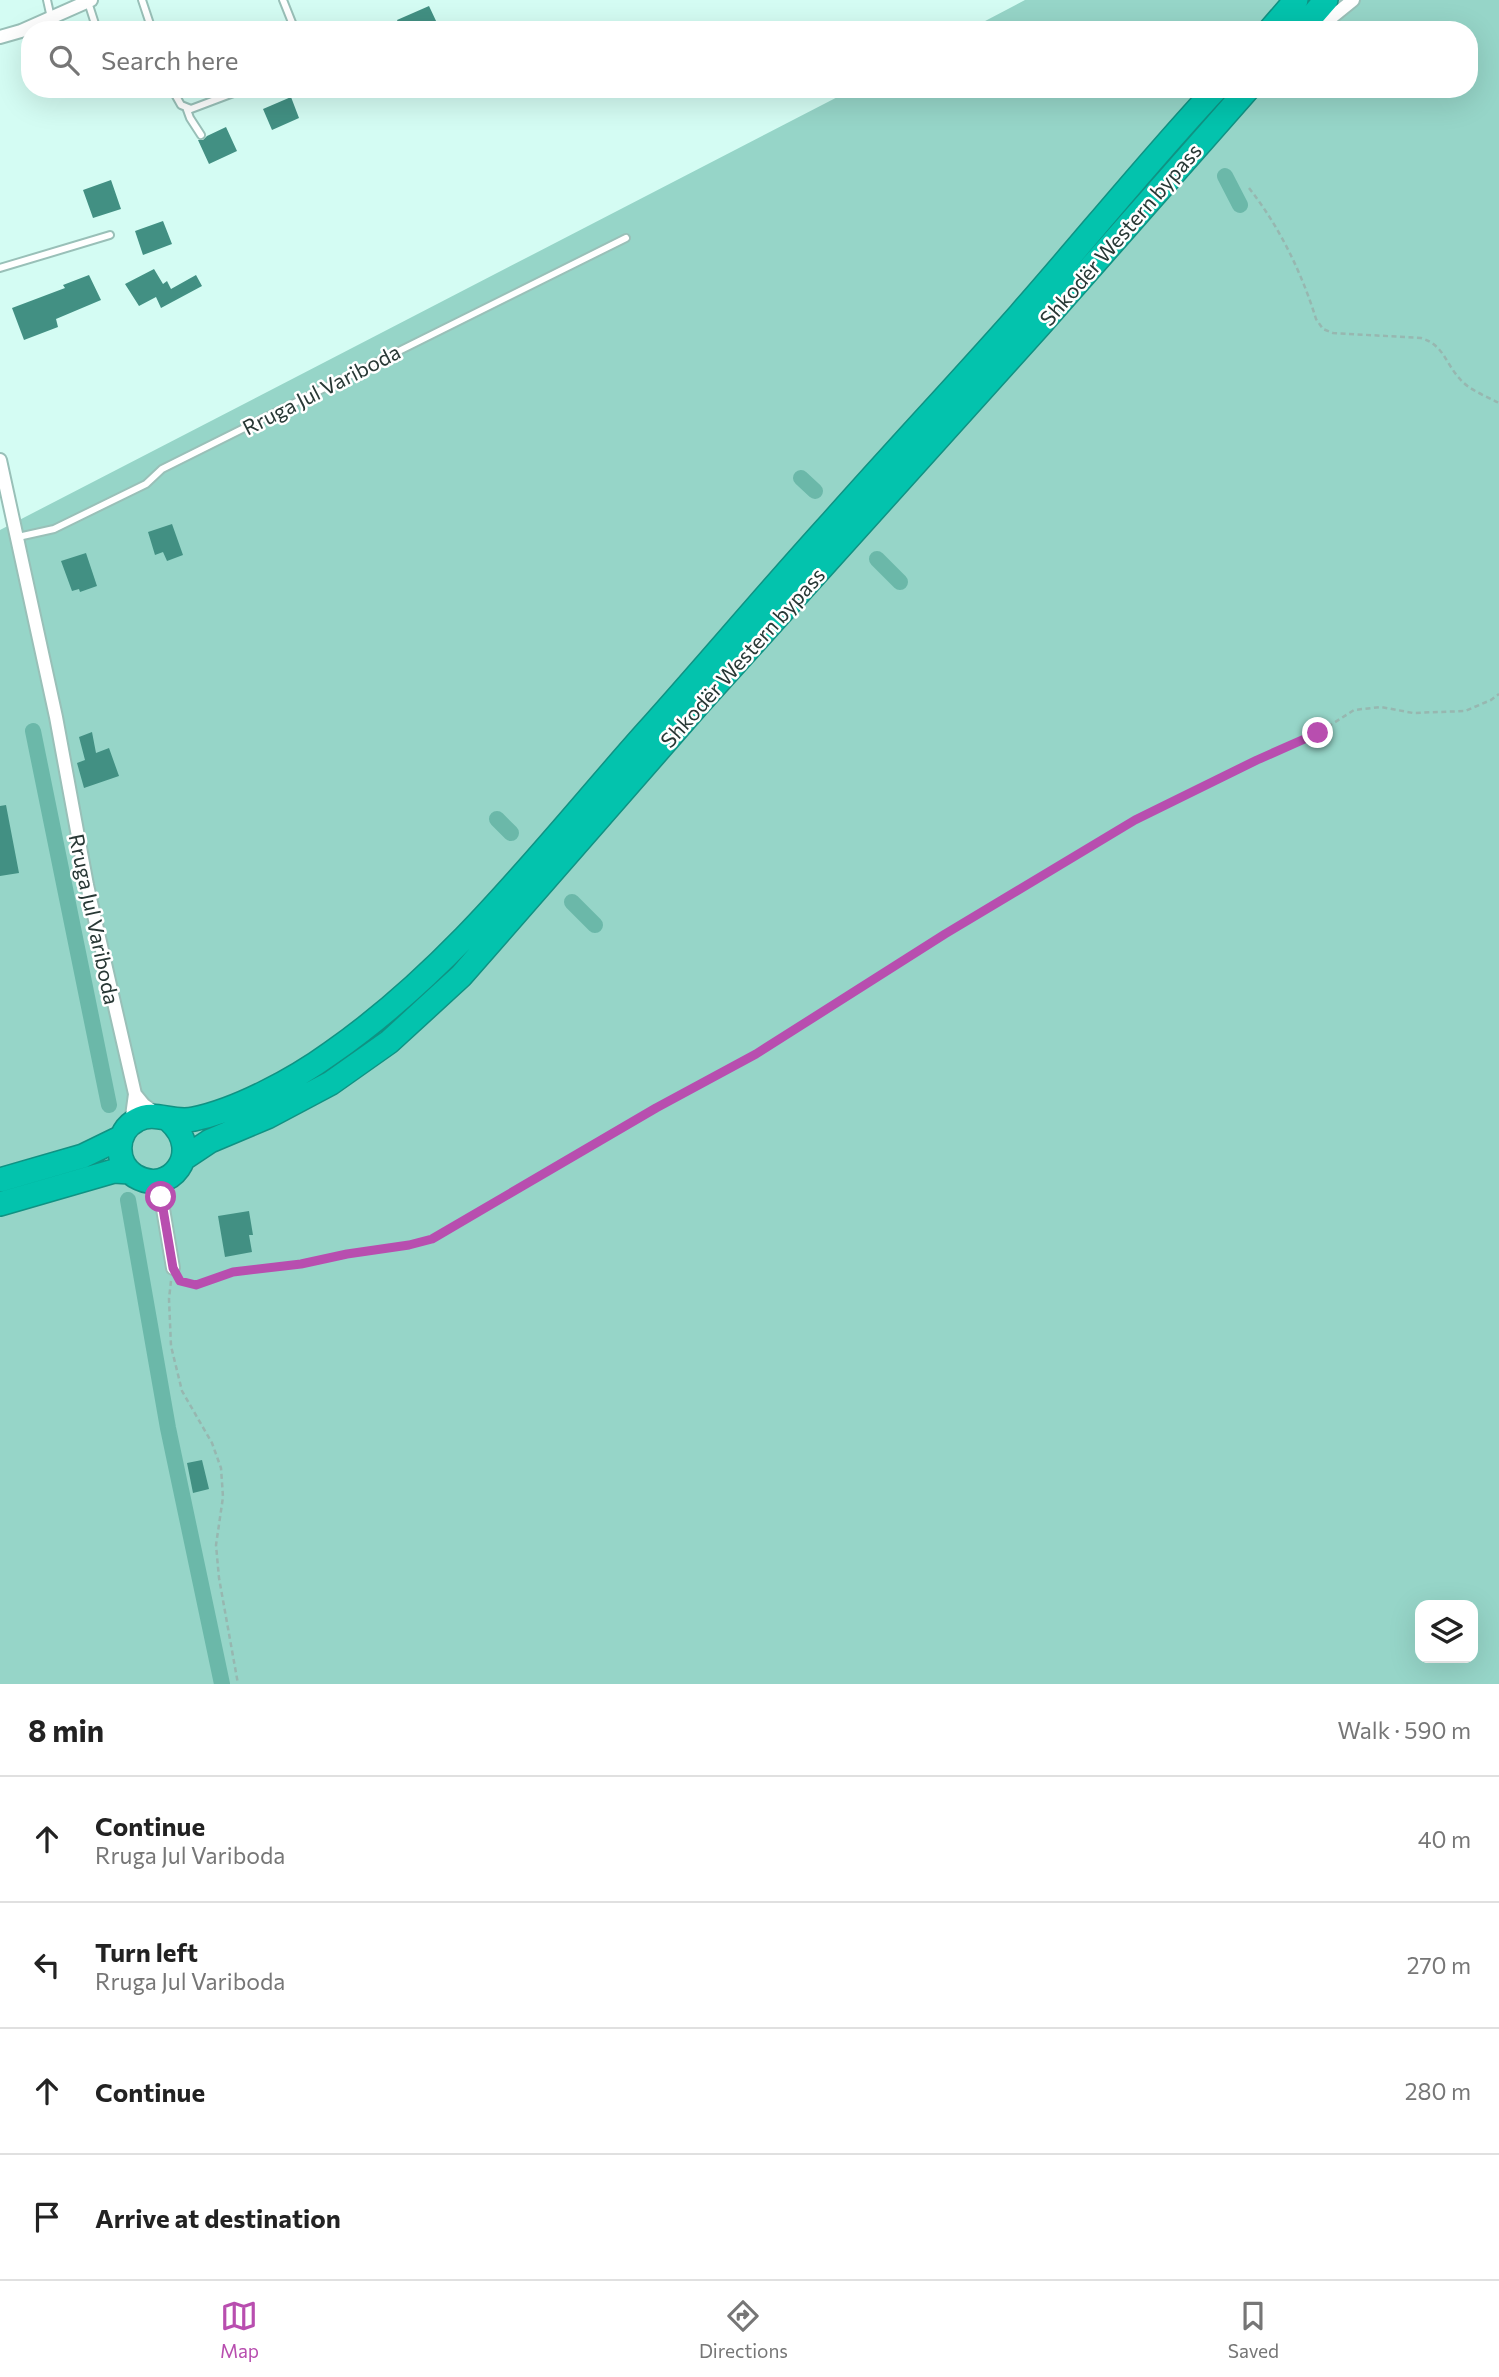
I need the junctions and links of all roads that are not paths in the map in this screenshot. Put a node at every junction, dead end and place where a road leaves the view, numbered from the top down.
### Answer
1 (47, 0) edge
2 (89, 0) edge
3 (142, 0) edge
4 (283, 0) edge
5 (1296, 0) edge
6 (1326, 0) edge
7 (1353, 0) edge
8 (51, 18) junction
9 (43, 21) edge
10 (95, 21) edge
11 (149, 21) edge
12 (291, 21) edge
13 (1278, 21) edge
14 (1308, 21) edge
15 (1327, 21) edge
16 (21, 29) edge
17 (0, 37) edge
18 (177, 98) edge
19 (220, 98) edge
20 (1208, 98) edge
21 (1240, 98) edge
22 (186, 107) junction
23 (201, 135) dead end
24 (110, 235) dead end
25 (625, 238) dead end
26 (0, 268) edge
27 (0, 460) edge
28 (18, 537) junction
29 (135, 1094) junction
30 (165, 1119) junction
31 (126, 1131) junction
32 (176, 1168) junction
33 (134, 1175) junction
34 (0, 1180) edge
35 (0, 1204) edge
36 (162, 1205) junction
37 (173, 1268) road end

1 - 8 lane
2 - 8 street
2 - 10 lane
3 - 11 lane
4 - 12 lane
5 - 13 highway
6 - 14 highway
7 - 15 street
8 - 9 street
16 - 17 street
18 - 22 lane
19 - 22 lane
20 - 30 highway, Shkodër Western bypass
21 - 32 highway, Shkodër Western bypass
22 - 23 lane
24 - 26 lane
25 - 28 lane, Rruga Jul Variboda
27 - 28 street, Rruga Jul Variboda
28 - 29 street, Rruga Jul Variboda
29 - 30 street
29 - 31 street, Rruga Jul Variboda
30 - 31 highway, Shkodër Western bypass
30 - 32 highway
31 - 33 highway
31 - 34 highway, Shkodër Western bypass
32 - 33 highway, Shkodër Western bypass
32 - 36 street
33 - 35 highway, Shkodër Western bypass
33 - 36 street
36 - 37 street

